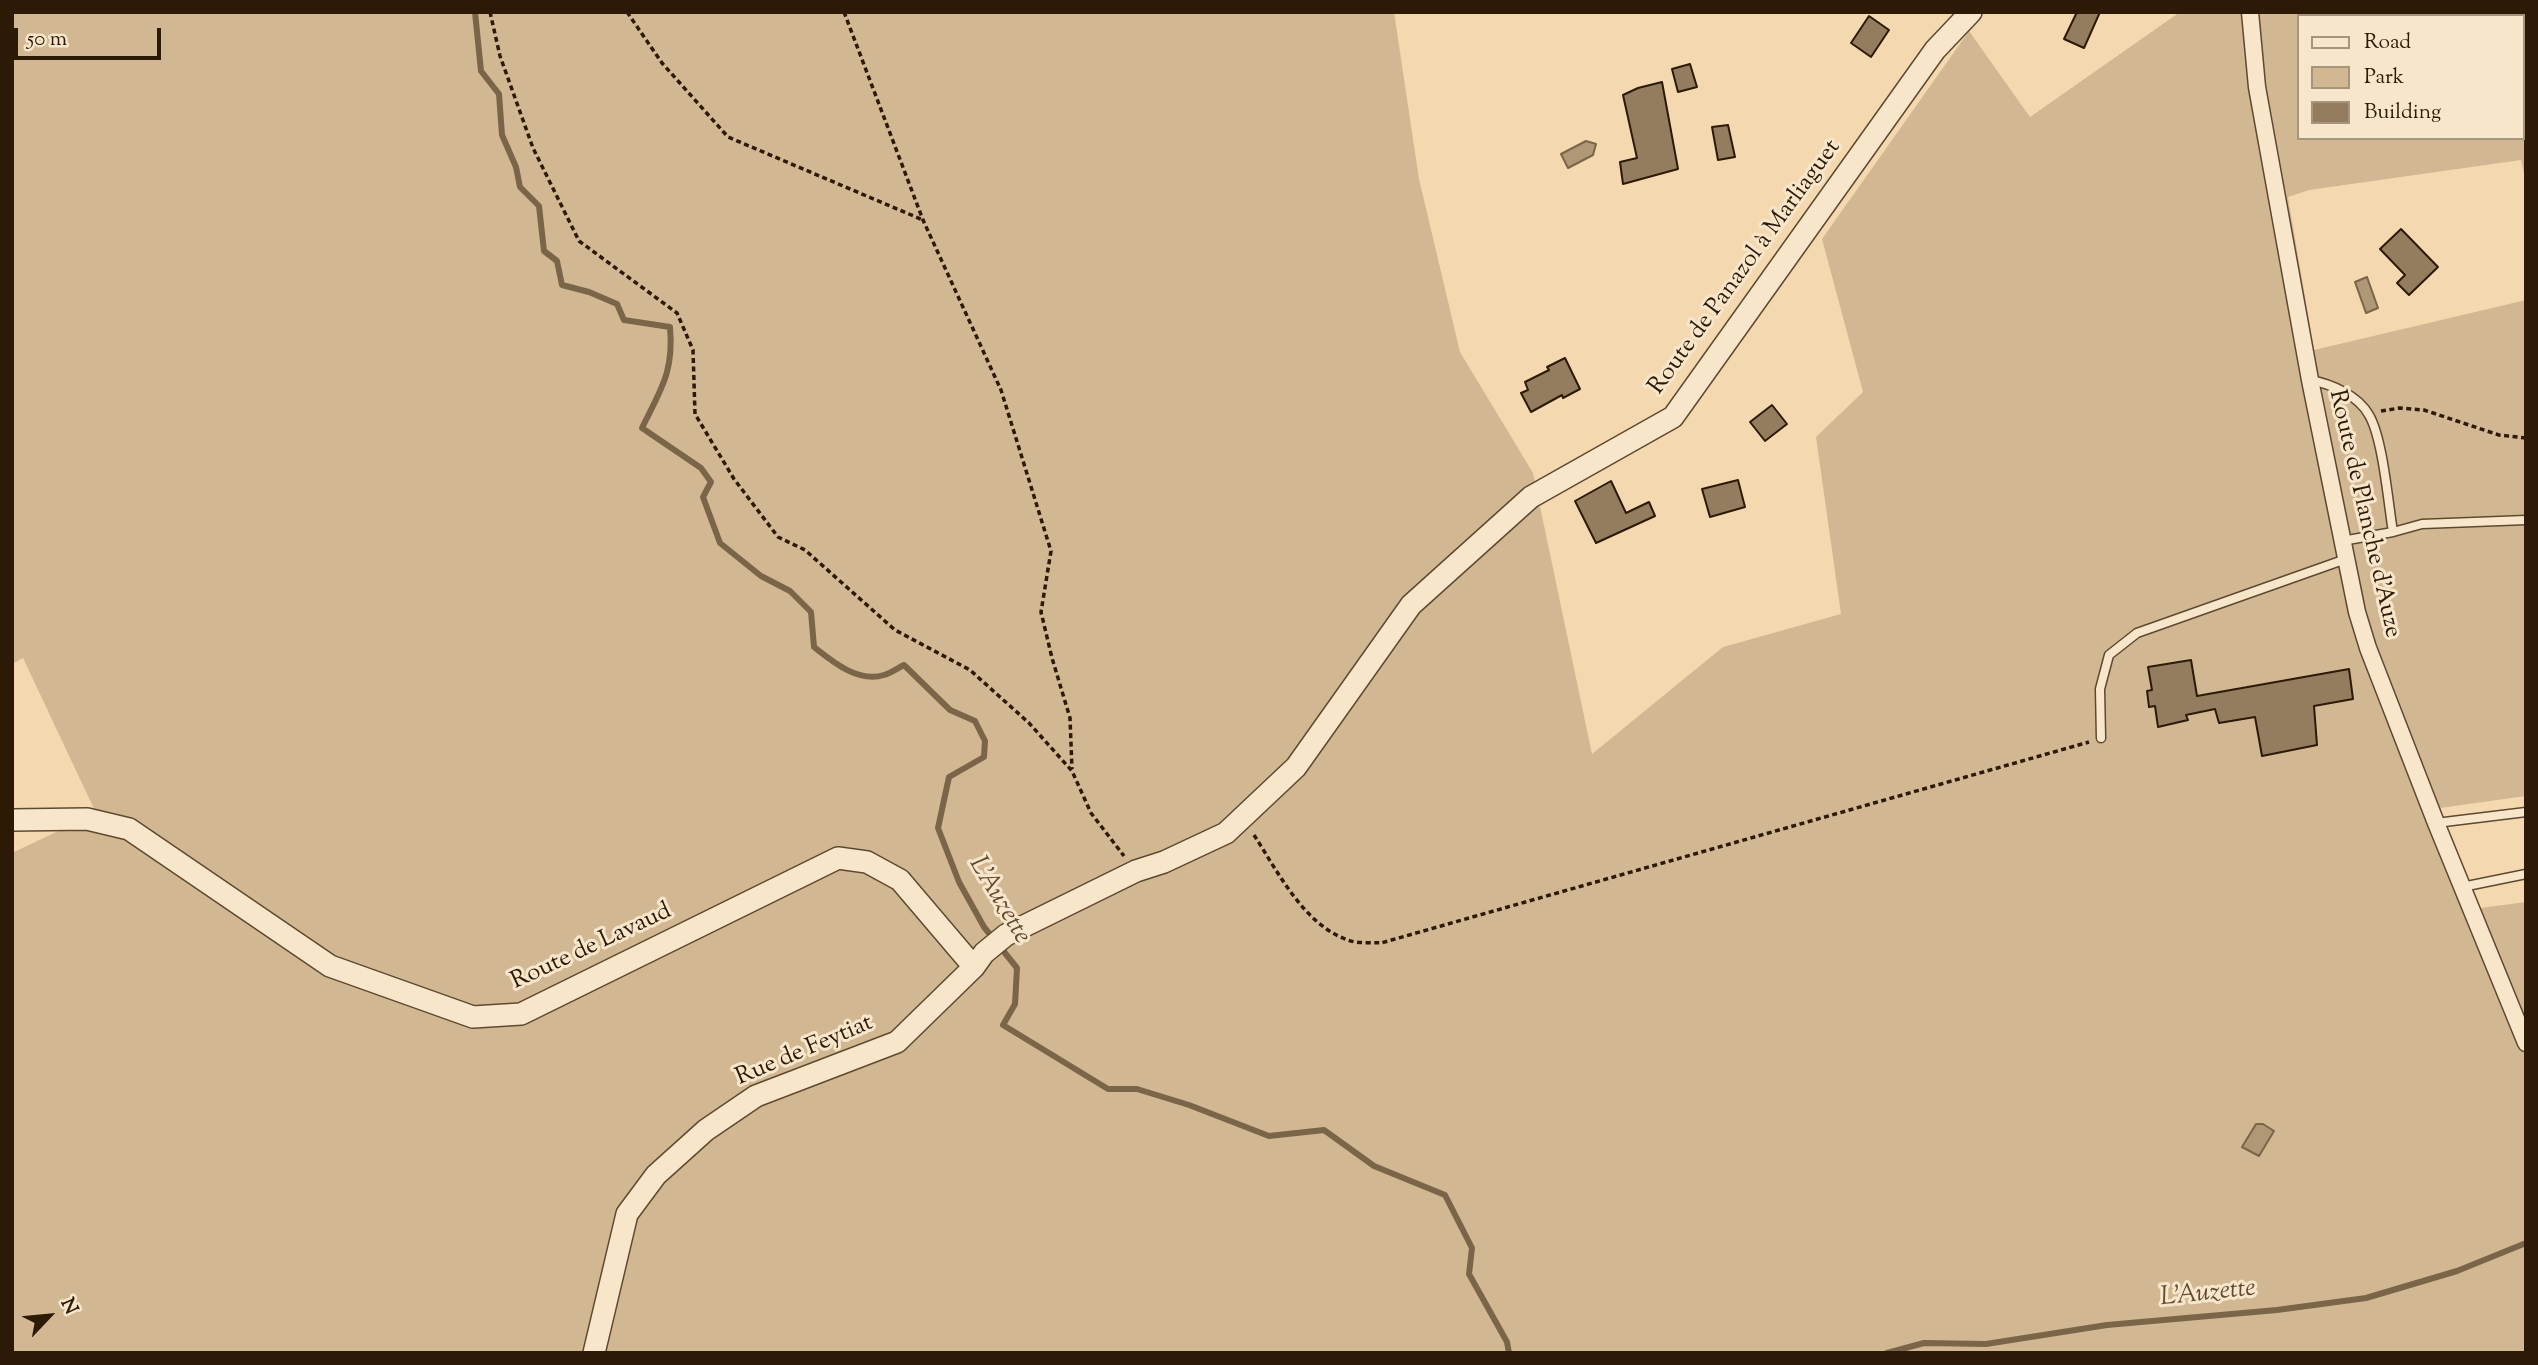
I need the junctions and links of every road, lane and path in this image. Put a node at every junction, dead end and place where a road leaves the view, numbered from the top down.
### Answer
1 (490, 12) edge
2 (627, 12) edge
3 (844, 12) edge
4 (1970, 12) edge
5 (2250, 12) edge
6 (923, 220) junction
7 (2310, 380) junction
8 (2369, 413) junction
9 (2526, 438) edge
10 (2526, 520) edge
11 (2393, 532) junction
12 (2342, 541) junction
13 (2346, 559) junction
14 (2101, 738) joint
15 (1072, 771) junction
16 (2526, 812) edge
17 (1242, 818) junction
18 (12, 820) edge
19 (2436, 823) junction
20 (1136, 871) junction
21 (2526, 874) edge
22 (2462, 887) junction
23 (979, 960) junction
24 (2526, 1043) edge
25 (594, 1353) edge

1 - 15 path
2 - 6 path
3 - 6 path
4 - 17 street, Route de Panazol à Marliaguet
5 - 7 street, Route de Planche d'Auze
6 - 15 path
7 - 8 lane
7 - 12 street, Route de Planche d'Auze
8 - 9 path
8 - 11 lane
10 - 11 lane
11 - 12 lane
12 - 13 street, Route de Planche d'Auze
13 - 14 lane
13 - 19 street, Route de Planche d'Auze
14 - 17 path
15 - 20 path
16 - 19 lane
17 - 20 street, Route de Panazol à Marliaguet
18 - 23 street, Route de Lavaud
19 - 22 street, Route de Planche d'Auze
20 - 23 street, Route de Panazol à Marliaguet
21 - 22 lane
22 - 24 street, Route de Planche d'Auze
23 - 25 street, Rue de Feytiat

